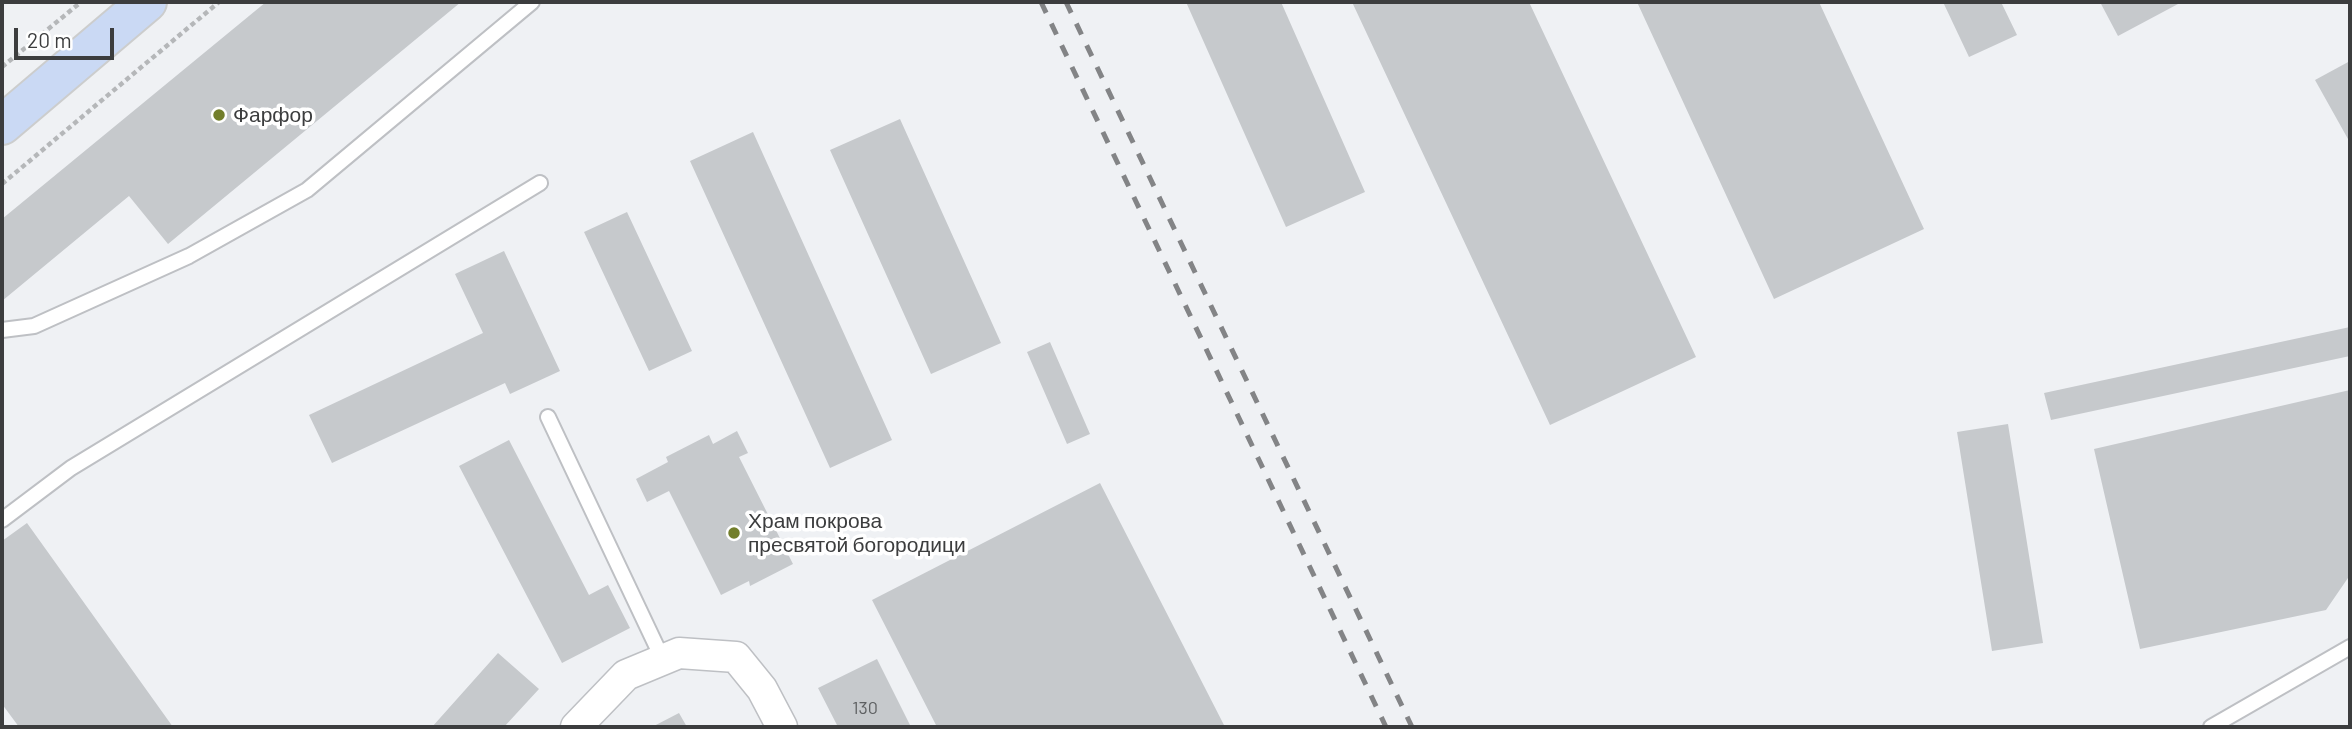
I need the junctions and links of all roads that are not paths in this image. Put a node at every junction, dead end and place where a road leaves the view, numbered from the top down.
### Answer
1 (147, 2) edge
2 (533, 2) edge
3 (2, 125) edge
4 (540, 183) dead end
5 (2, 330) edge
6 (548, 417) dead end
7 (2, 520) edge
8 (2350, 647) edge
9 (663, 660) junction
10 (576, 727) edge
11 (782, 727) edge
12 (2211, 727) edge

1 - 3 main road
2 - 5 lane
4 - 7 lane
6 - 9 lane
8 - 12 lane
9 - 10 street
9 - 11 street

